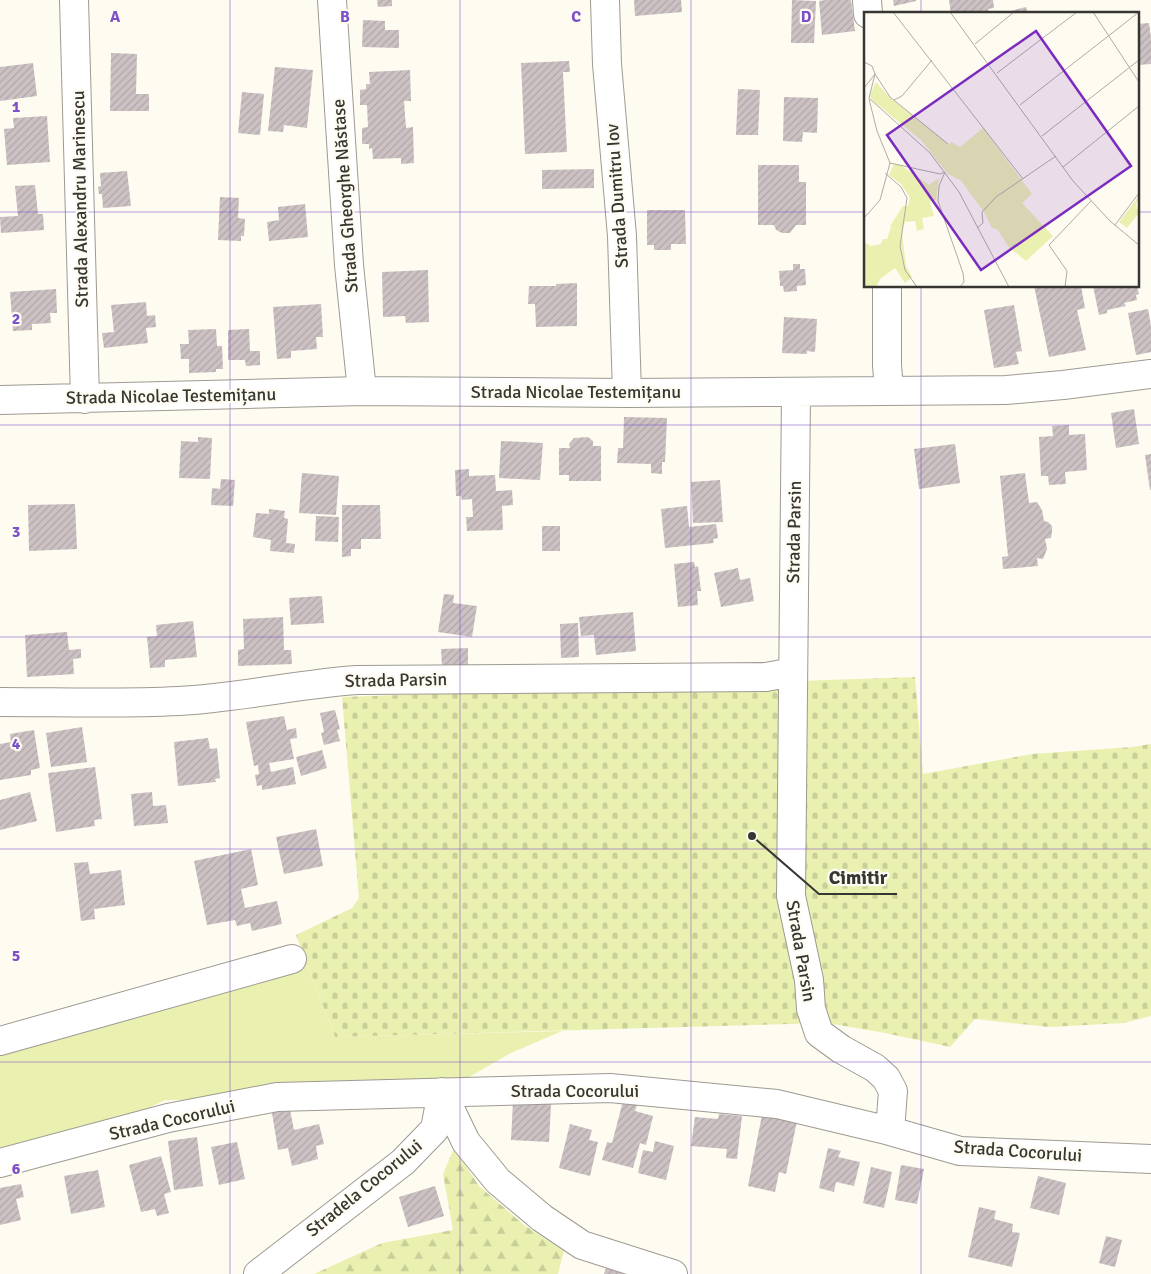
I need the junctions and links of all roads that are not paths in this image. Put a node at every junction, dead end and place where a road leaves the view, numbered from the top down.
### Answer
1 (74, 0) edge
2 (332, 0) edge
3 (604, 0) edge
4 (887, 288) edge
5 (1151, 374) edge
6 (362, 391) junction
7 (889, 391) junction
8 (796, 392) junction
9 (626, 393) junction
10 (85, 399) junction
11 (0, 400) edge
12 (793, 672) junction
13 (0, 702) edge
14 (292, 959) dead end
15 (0, 1041) edge
16 (442, 1092) junction
17 (890, 1131) junction
18 (1151, 1159) edge
19 (0, 1163) edge
20 (258, 1274) edge
21 (673, 1274) edge

1 - 10 street, Strada Alexandru Marinescu
2 - 6 street, Strada Gheorghe Năstase
3 - 9 street, Strada Dumitru Iov
4 - 7 street
5 - 7 street, Strada Nicolae Testemițanu
6 - 9 street, Strada Nicolae Testemițanu
6 - 10 street, Strada Nicolae Testemițanu
7 - 8 street, Strada Nicolae Testemițanu
8 - 9 street, Strada Nicolae Testemițanu
8 - 12 street, Strada Parsin
10 - 11 street, Strada Nicolae Testemițanu
12 - 13 street, Strada Parsin
12 - 17 street, Strada Parsin
14 - 15 street
16 - 17 street, Strada Cocorului
16 - 19 street, Strada Cocorului
16 - 20 street, Stradela Cocorului
16 - 21 street
17 - 18 street, Strada Cocorului

